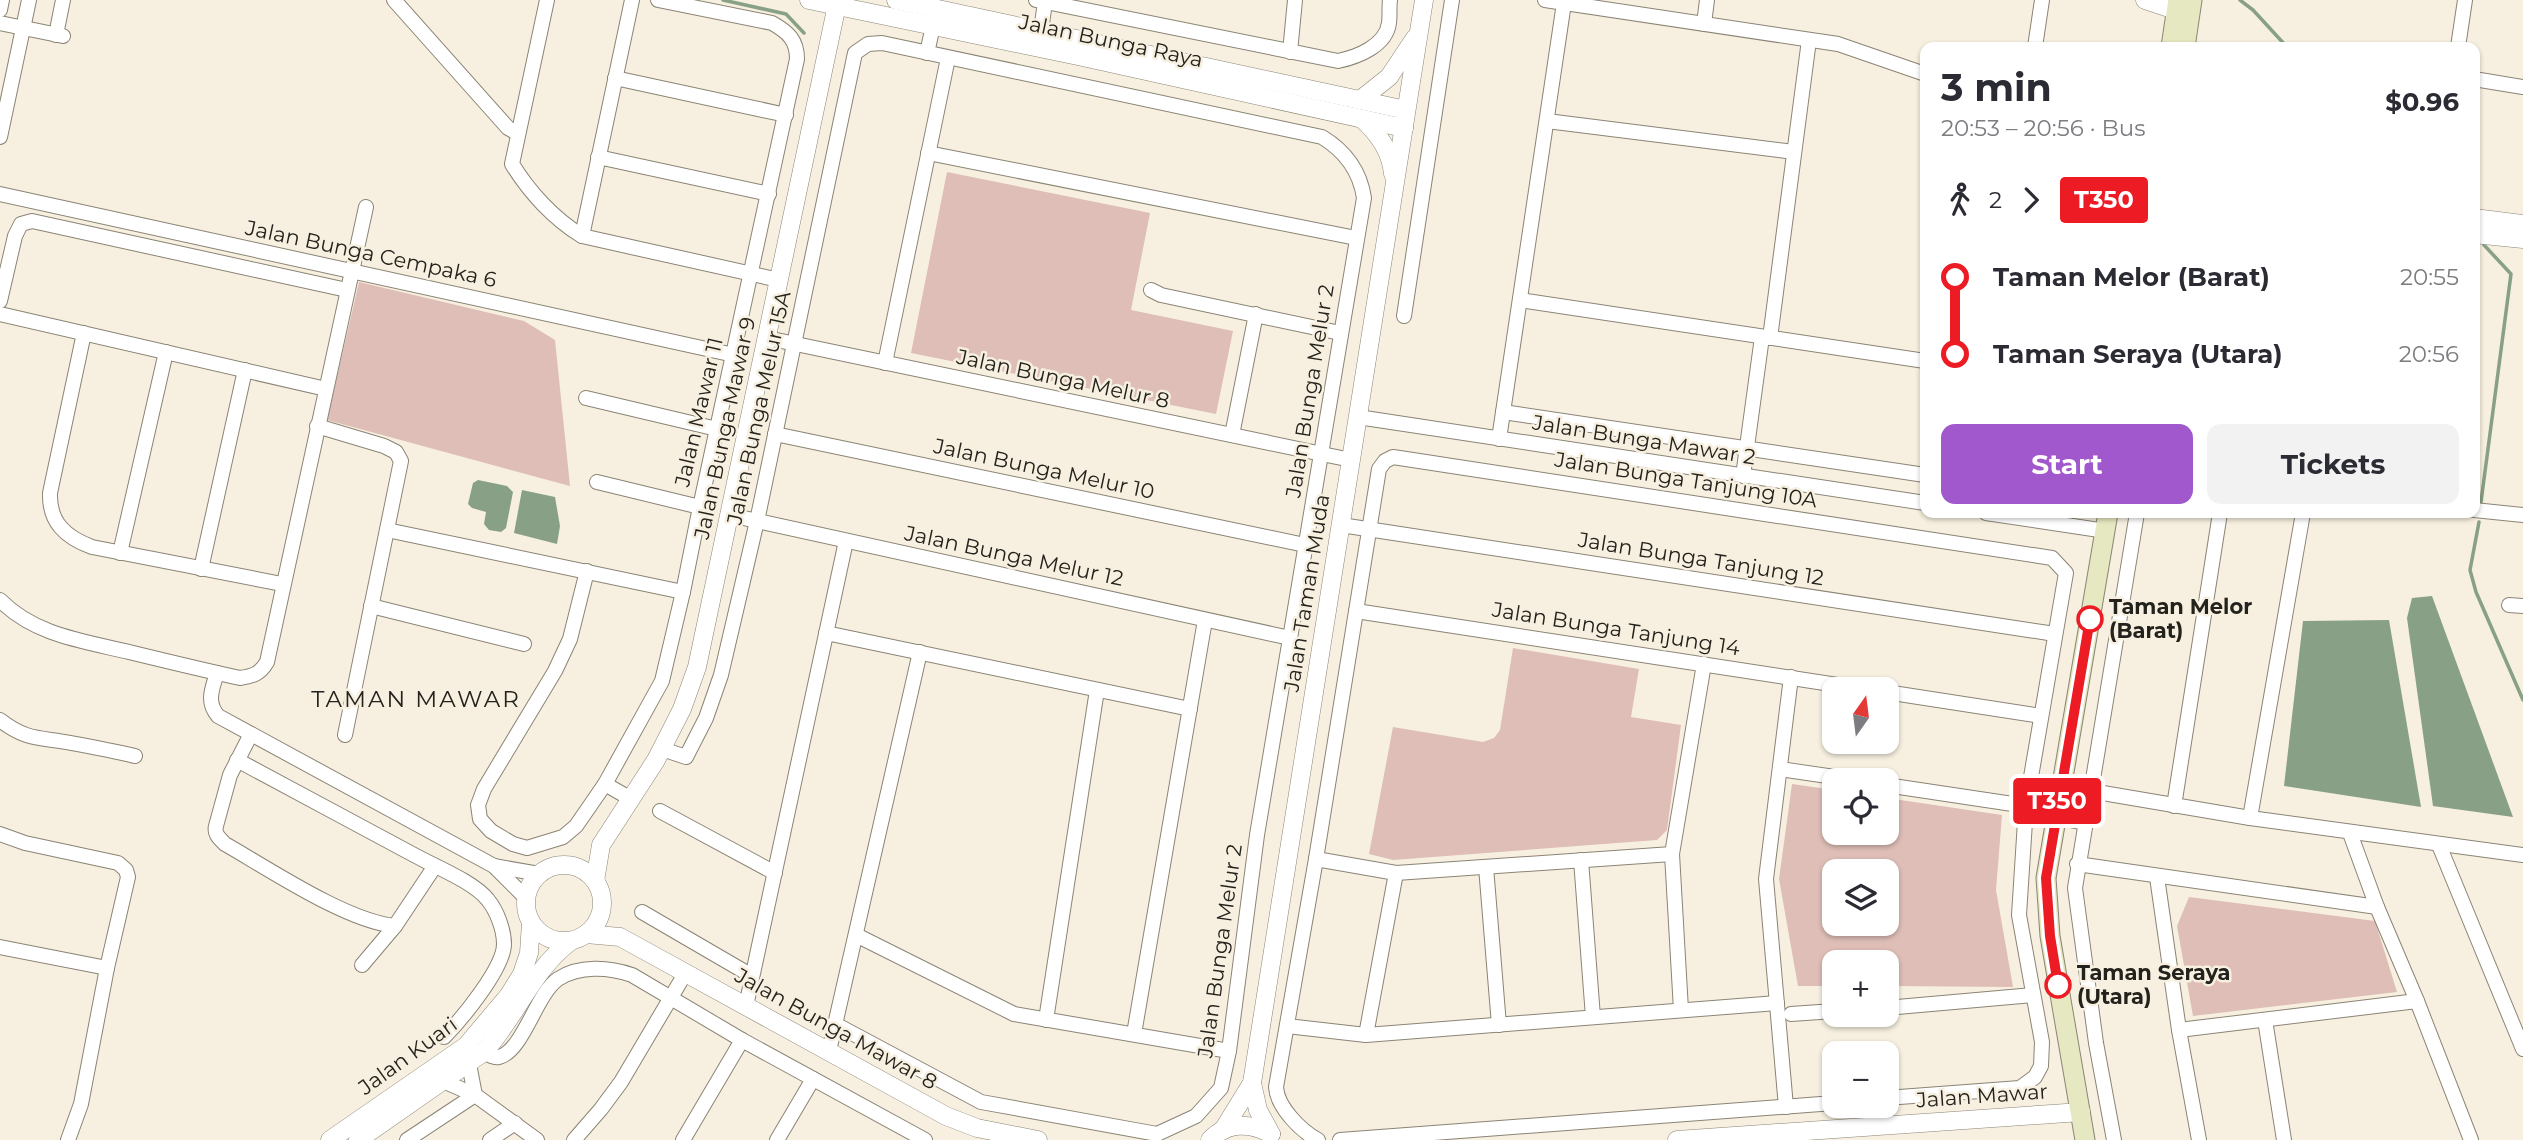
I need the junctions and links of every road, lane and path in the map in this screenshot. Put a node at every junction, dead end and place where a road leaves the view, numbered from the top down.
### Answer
1 (2, 0) edge
2 (29, 0) edge
3 (63, 0) edge
4 (394, 0) edge
5 (547, 0) edge
6 (632, 0) edge
7 (658, 0) edge
8 (809, 0) edge
9 (896, 0) edge
10 (1295, 0) edge
11 (1390, 0) edge
12 (1424, 0) edge
13 (1452, 0) edge
14 (1545, 0) edge
15 (1707, 0) edge
16 (2042, 0) edge
17 (2145, 0) edge
18 (2465, 0) edge
19 (1041, 1) edge
20 (837, 3) edge
21 (1564, 3) junction
22 (2184, 6) edge
23 (0, 10) edge
24 (0, 23) edge
25 (1704, 24) junction
26 (1421, 25) junction
27 (933, 26) junction
28 (23, 28) junction
29 (1041, 31) junction
30 (1809, 40) junction
31 (2036, 42) edge
32 (2173, 42) edge
33 (2185, 42) edge
34 (2459, 42) edge
35 (868, 44) joint
36 (1290, 52) junction
37 (928, 53) junction
38 (948, 58) junction
39 (1920, 72) edge
40 (615, 78) junction
41 (2480, 80) edge
42 (2523, 88) edge
43 (1360, 100) junction
44 (1406, 110) junction
45 (786, 115) junction
46 (1362, 119) junction
47 (1547, 121) junction
48 (1404, 128) junction
49 (517, 133) junction
50 (0, 137) edge
51 (1794, 152) junction
52 (928, 153) junction
53 (598, 157) junction
54 (1394, 188) junction
55 (0, 194) edge
56 (769, 194) junction
57 (366, 207) dead end
58 (2480, 219) edge
59 (2523, 224) edge
60 (2480, 234) edge
61 (582, 236) junction
62 (1356, 238) junction
63 (2523, 239) edge
64 (352, 271) junction
65 (751, 275) junction
66 (779, 280) junction
67 (347, 290) junction
68 (1151, 290) dead end
69 (1520, 300) junction
70 (0, 301) edge
71 (0, 314) edge
72 (1256, 314) junction
73 (1404, 316) dead end
74 (84, 333) junction
75 (1340, 333) junction
76 (1766, 337) junction
77 (767, 338) junction
78 (794, 344) junction
79 (166, 352) junction
80 (734, 355) junction
81 (1920, 360) edge
82 (885, 363) junction
83 (245, 370) junction
84 (326, 388) junction
85 (586, 398) dead end
86 (1503, 412) junction
87 (1358, 418) junction
88 (317, 426) junction
89 (717, 429) junction
90 (775, 434) junction
91 (1232, 435) junction
92 (1499, 439) junction
93 (1747, 449) junction
94 (1322, 454) junction
95 (1351, 460) junction
96 (1920, 474) edge
97 (1744, 476) junction
98 (597, 482) dead end
99 (1920, 502) edge
100 (700, 507) junction
101 (2480, 511) edge
102 (730, 515) junction
103 (2523, 515) edge
104 (2053, 518) edge
105 (2136, 518) edge
106 (2219, 518) edge
107 (2302, 518) edge
108 (757, 521) junction
109 (2107, 522) edge
110 (1340, 525) junction
111 (1368, 529) junction
112 (387, 530) junction
113 (846, 541) junction
114 (1305, 545) junction
115 (120, 553) junction
116 (201, 569) junction
117 (587, 571) junction
118 (282, 584) junction
119 (683, 592) junction
120 (0, 600) edge
121 (371, 606) junction
122 (1356, 611) junction
123 (1205, 620) junction
124 (827, 633) junction
125 (2055, 634) junction
126 (1290, 638) junction
127 (524, 644) dead end
128 (920, 652) junction
129 (1704, 664) junction
130 (216, 673) junction
131 (1791, 677) junction
132 (1822, 682) edge
133 (1097, 690) junction
134 (1899, 694) edge
135 (1190, 709) junction
136 (2041, 716) junction
137 (0, 720) edge
138 (251, 734) junction
139 (345, 735) dead end
140 (662, 749) junction
141 (135, 756) dead end
142 (237, 760) junction
143 (1780, 769) junction
144 (1822, 775) edge
145 (605, 784) junction
146 (1899, 787) edge
147 (2091, 791) junction
148 (631, 799) junction
149 (2026, 806) junction
150 (2174, 806) junction
151 (660, 811) dead end
152 (2055, 817) junction
153 (2250, 818) junction
154 (2085, 823) junction
155 (2350, 832) junction
156 (0, 834) edge
157 (601, 845) junction
158 (2439, 845) junction
159 (1672, 854) junction
160 (2523, 855) edge
161 (1316, 859) junction
162 (1581, 860) junction
163 (2077, 864) junction
164 (435, 866) junction
165 (494, 866) junction
166 (568, 866) junction
167 (1486, 867) junction
168 (775, 873) junction
169 (1396, 873) junction
170 (540, 874) junction
171 (2021, 877) junction
172 (2157, 877) junction
173 (2046, 878) junction
174 (594, 881) junction
175 (526, 898) junction
176 (602, 901) junction
177 (2377, 907) junction
178 (642, 912) dead end
179 (531, 923) junction
180 (395, 926) junction
181 (856, 934) junction
182 (579, 937) junction
183 (620, 937) junction
184 (0, 947) edge
185 (362, 965) dead end
186 (107, 968) junction
187 (687, 972) junction
188 (752, 976) junction
189 (2033, 995) junction
190 (670, 998) junction
191 (2417, 1000) junction
192 (1777, 1003) junction
193 (746, 1006) junction
194 (1899, 1007) edge
195 (1681, 1010) junction
196 (1822, 1013) edge
197 (1791, 1014) dead end
198 (1593, 1017) junction
199 (1046, 1020) junction
200 (2265, 1020) junction
201 (835, 1024) junction
202 (1499, 1025) junction
203 (1287, 1026) junction
204 (2179, 1030) junction
205 (1134, 1034) junction
206 (1366, 1035) junction
207 (742, 1040) junction
208 (2523, 1049) edge
209 (829, 1051) junction
210 (1229, 1051) junction
211 (484, 1052) junction
212 (467, 1055) junction
213 (813, 1079) junction
214 (443, 1081) junction
215 (1252, 1083) junction
216 (475, 1095) junction
217 (1899, 1096) edge
218 (1822, 1104) edge
219 (1804, 1106) junction
220 (1786, 1107) junction
221 (2081, 1112) junction
222 (515, 1124) junction
223 (1806, 1131) junction
224 (1217, 1135) edge
225 (1274, 1137) edge
226 (68, 1140) edge
227 (330, 1140) edge
228 (358, 1140) edge
229 (407, 1140) edge
230 (491, 1140) edge
231 (537, 1140) edge
232 (574, 1140) edge
233 (683, 1140) edge
234 (777, 1140) edge
235 (925, 1140) edge
236 (1038, 1140) edge
237 (1318, 1140) edge
238 (1340, 1140) edge
239 (1677, 1140) edge
240 (2085, 1140) edge
241 (2114, 1140) edge
242 (2199, 1140) edge
243 (2284, 1140) edge
244 (2471, 1140) edge

1 - 23 street
2 - 28 street
3 - 28 street
4 - 49 street
5 - 49 street
6 - 40 street
7 - 45 street, Jalan Mawar 11
8 - 20 street, Jalan Bunga Raya
9 - 29 street, Jalan Bunga Raya
10 - 36 street
11 - 36 street
12 - 26 street, Jalan Taman Muda
13 - 73 street
14 - 21 street
15 - 25 street
16 - 31 street
17 - 22 street
18 - 34 street
19 - 29 street
19 - 36 street
20 - 27 street, Jalan Bunga Raya
20 - 66 street, Jalan Bunga Mawar 9
21 - 25 street
21 - 47 street
22 - 32 main road
22 - 33 main road
24 - 28 street
25 - 30 street
26 - 43 street
26 - 44 street, Jalan Taman Muda
27 - 37 street
27 - 46 street, Jalan Bunga Raya
28 - 50 street
29 - 43 street, Jalan Bunga Raya
30 - 39 street
30 - 51 street
35 - 37 street, Jalan Bunga Melur 2
35 - 78 street, Jalan Bunga Melur 15A
37 - 38 street, Jalan Bunga Melur 2
38 - 52 street
38 - 62 street, Jalan Bunga Melur 2
40 - 45 street
40 - 53 street
41 - 42 street
43 - 44 street, Jalan Bunga Raya
44 - 48 street, Jalan Taman Muda
45 - 56 street, Jalan Mawar 11
46 - 48 street, Jalan Bunga Raya
46 - 54 street
47 - 51 street
47 - 69 street
48 - 54 street, Jalan Taman Muda
49 - 61 street
51 - 76 street
52 - 62 street
52 - 82 street
53 - 56 street
53 - 61 street
54 - 87 street, Jalan Taman Muda
55 - 64 street, Jalan Bunga Cempaka 6
56 - 65 street, Jalan Mawar 11
57 - 64 street
58 - 59 street
60 - 63 street
61 - 65 street
62 - 75 street, Jalan Bunga Melur 2
64 - 67 street
64 - 80 street, Jalan Bunga Cempaka 6
65 - 66 street
65 - 80 street, Jalan Mawar 11
66 - 77 street, Jalan Bunga Mawar 9
67 - 70 street
67 - 84 street
68 - 72 street
69 - 76 street
69 - 86 street
71 - 74 street
72 - 75 street
72 - 91 street
74 - 79 street
74 - 115 street
75 - 94 street, Jalan Bunga Melur 2
76 - 81 street
76 - 93 street
77 - 78 street, Jalan Bunga Melur 8
77 - 102 street, Jalan Bunga Mawar 9
78 - 82 street, Jalan Bunga Melur 8
78 - 90 street, Jalan Bunga Melur 15A
79 - 83 street
79 - 115 street
80 - 89 street, Jalan Mawar 11
82 - 91 street, Jalan Bunga Melur 8
83 - 84 street
83 - 116 street
84 - 88 street
85 - 89 street
86 - 92 street
86 - 93 street
87 - 92 street, Jalan Bunga Mawar 2
87 - 95 street, Jalan Taman Muda
88 - 112 street
88 - 118 street
89 - 100 street, Jalan Mawar 11
90 - 108 street, Jalan Bunga Melur 15A
90 - 114 street, Jalan Bunga Melur 10
91 - 94 street, Jalan Bunga Melur 8
92 - 97 street, Jalan Bunga Mawar 2
93 - 96 street
93 - 97 street
94 - 95 street, Jalan Bunga Melur 8
94 - 114 street, Jalan Bunga Melur 2
95 - 110 street, Jalan Taman Muda
97 - 99 street, Jalan Bunga Mawar 2
98 - 100 street
100 - 119 street, Jalan Mawar 11
101 - 103 street
102 - 108 street, Jalan Bunga Melur 12
102 - 140 street, Jalan Bunga Mawar 9
104 - 109 street
105 - 147 street
106 - 150 street
107 - 153 street
108 - 113 street, Jalan Bunga Melur 12
108 - 140 street, Jalan Bunga Melur 15A
109 - 152 main road
110 - 111 street, Jalan Bunga Tanjung 12
110 - 215 street, Jalan Taman Muda
111 - 122 street, Jalan Bunga Tanjung 10A
111 - 125 street, Jalan Bunga Tanjung 12
111 - 125 street, Jalan Bunga Tanjung 10A
112 - 117 street
112 - 121 street
113 - 123 street, Jalan Bunga Melur 12
113 - 124 street
114 - 126 street, Jalan Bunga Melur 2
115 - 116 street
116 - 118 street
117 - 119 street
117 - 145 street, Jalan Mawar 11
118 - 130 street
119 - 145 street, Jalan Mawar 11
120 - 130 street
121 - 127 street
121 - 139 street
122 - 129 street, Jalan Bunga Tanjung 14
122 - 161 street, Jalan Bunga Tanjung 10A
123 - 126 street, Jalan Bunga Melur 12
123 - 135 street
124 - 128 street
124 - 168 street
125 - 136 street
126 - 210 street, Jalan Bunga Melur 2
128 - 133 street
128 - 181 street
129 - 131 street, Jalan Bunga Tanjung 14
129 - 159 street
130 - 138 street
131 - 132 street, Jalan Bunga Tanjung 14
131 - 143 street
133 - 135 street
133 - 199 street
134 - 136 street
135 - 205 street
136 - 149 street
137 - 141 street
138 - 142 street
138 - 165 street
140 - 148 street, Jalan Bunga Mawar 9
142 - 164 street
142 - 180 street
143 - 144 street
143 - 192 street
145 - 148 street
146 - 149 street
147 - 150 street
147 - 154 street
148 - 157 street, Jalan Bunga Mawar 9
149 - 171 street
150 - 153 street
151 - 168 street
152 - 154 street
152 - 173 main road
153 - 155 street
154 - 163 street
155 - 158 street
155 - 177 street
156 - 186 street
157 - 166 street, Jalan Bunga Mawar 9
157 - 174 street, Jalan Bunga Mawar 9
158 - 160 street
158 - 208 street
159 - 162 street
159 - 195 street
161 - 169 street
161 - 203 street, Jalan Bunga Tanjung 10A
162 - 167 street
162 - 198 street
163 - 172 street
163 - 241 street
164 - 180 street
164 - 212 street
165 - 170 street
165 - 175 street
166 - 170 street
166 - 174 street
167 - 169 street
167 - 202 street
168 - 188 street
169 - 206 street
170 - 175 street
171 - 173 street
171 - 189 street
172 - 177 street
172 - 204 street
173 - 221 main road
174 - 176 street
175 - 179 street
176 - 182 street
176 - 183 street
177 - 191 street
178 - 188 street
179 - 182 street
179 - 212 street, Jalan Kuari
180 - 185 street
181 - 199 street
181 - 201 street
182 - 183 street, Jalan Bunga Mawar 8
182 - 211 street, Jalan Kuari
183 - 187 street, Jalan Bunga Mawar 8
184 - 186 street
186 - 226 street
187 - 190 street
187 - 193 street, Jalan Bunga Mawar 8
188 - 193 street
189 - 194 street
189 - 217 street
190 - 207 street
190 - 211 street
190 - 232 street
191 - 200 street
191 - 244 street
192 - 195 street
192 - 220 street
193 - 209 street, Jalan Bunga Mawar 8
195 - 198 street
196 - 197 street
198 - 202 street
199 - 205 street
200 - 204 street
200 - 243 street
201 - 209 street
201 - 210 street, Jalan Bunga Melur 2
202 - 206 street
203 - 206 street
203 - 237 street, Jalan Bunga Tanjung 10A
204 - 242 street
205 - 210 street
207 - 213 street
207 - 233 street
209 - 236 street, Jalan Bunga Mawar 8
211 - 212 street, Jalan Kuari
212 - 214 street, Jalan Kuari
212 - 216 street
212 - 227 street, Jalan Kuari
213 - 234 street
213 - 235 street
214 - 216 street
214 - 228 street, Jalan Kuari
215 - 224 street, Jalan Taman Muda
215 - 225 street, Jalan Taman Muda
216 - 222 street
216 - 229 street
218 - 219 street
219 - 220 street
219 - 223 street
220 - 238 street
221 - 223 street, Jalan Mawar
221 - 240 main road
222 - 230 street
222 - 231 street
223 - 239 street, Jalan Mawar
224 - 225 street

